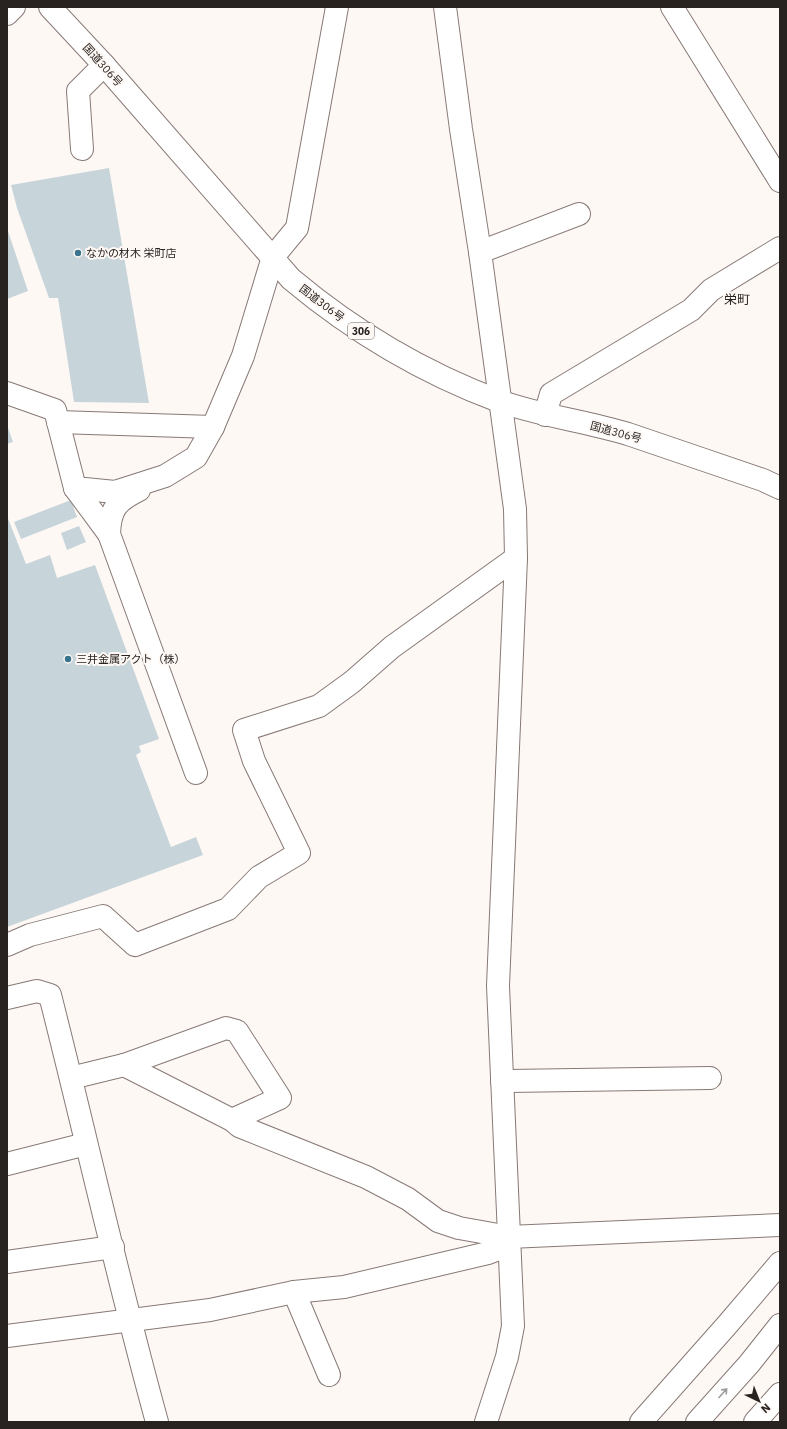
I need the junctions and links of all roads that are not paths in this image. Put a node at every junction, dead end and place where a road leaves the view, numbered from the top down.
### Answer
1 (14, 7) edge
2 (50, 7) edge
3 (337, 7) edge
4 (445, 7) edge
5 (672, 7) edge
6 (7, 14) edge
7 (104, 65) junction
8 (82, 149) dead end
9 (780, 181) edge
10 (579, 214) dead end
11 (780, 248) edge
12 (480, 252) junction
13 (273, 257) junction
14 (7, 393) edge
15 (500, 401) junction
16 (545, 415) junction
17 (58, 422) junction
18 (213, 427) junction
19 (165, 476) junction
20 (75, 488) junction
21 (780, 488) edge
22 (109, 534) junction
23 (516, 558) junction
24 (196, 773) dead end
25 (7, 945) edge
26 (7, 998) edge
27 (124, 1065) junction
28 (71, 1078) junction
29 (710, 1078) dead end
30 (502, 1081) junction
31 (232, 1120) junction
32 (86, 1144) junction
33 (7, 1164) edge
34 (780, 1225) edge
35 (509, 1241) junction
36 (113, 1247) junction
37 (7, 1262) edge
38 (780, 1263) edge
39 (294, 1292) junction
40 (129, 1321) junction
41 (780, 1325) edge
42 (7, 1336) edge
43 (328, 1375) dead end
44 (780, 1394) edge
45 (157, 1422) edge
46 (486, 1422) edge
47 (641, 1422) edge
48 (697, 1422) edge
49 (755, 1422) edge

1 - 6 main road
2 - 7 main road, 国道306号 / 306
3 - 13 main road
4 - 12 main road
5 - 9 main road
7 - 8 main road
7 - 13 main road, 国道306号 / 306
10 - 12 main road
11 - 16 main road
12 - 15 main road
13 - 15 main road, 国道306号 / 306
13 - 18 main road
14 - 17 main road
15 - 16 main road, 国道306号 / 306
15 - 23 main road
16 - 21 main road, 国道306号 / 306
17 - 18 main road
17 - 20 main road
18 - 19 main road
19 - 20 main road
19 - 22 main road
20 - 22 main road
22 - 24 main road
23 - 25 main road
23 - 30 main road
26 - 28 main road
27 - 28 main road
27 - 31 main road
27 - 31 main road
28 - 32 main road
29 - 30 main road
30 - 35 main road
31 - 35 main road
32 - 33 main road
32 - 36 main road
34 - 35 main road
35 - 39 main road
35 - 46 main road
36 - 37 main road
36 - 40 main road
38 - 47 main road
39 - 40 main road
39 - 43 main road
40 - 42 main road
40 - 45 main road
48 -> 41 main road
44 - 49 main road

